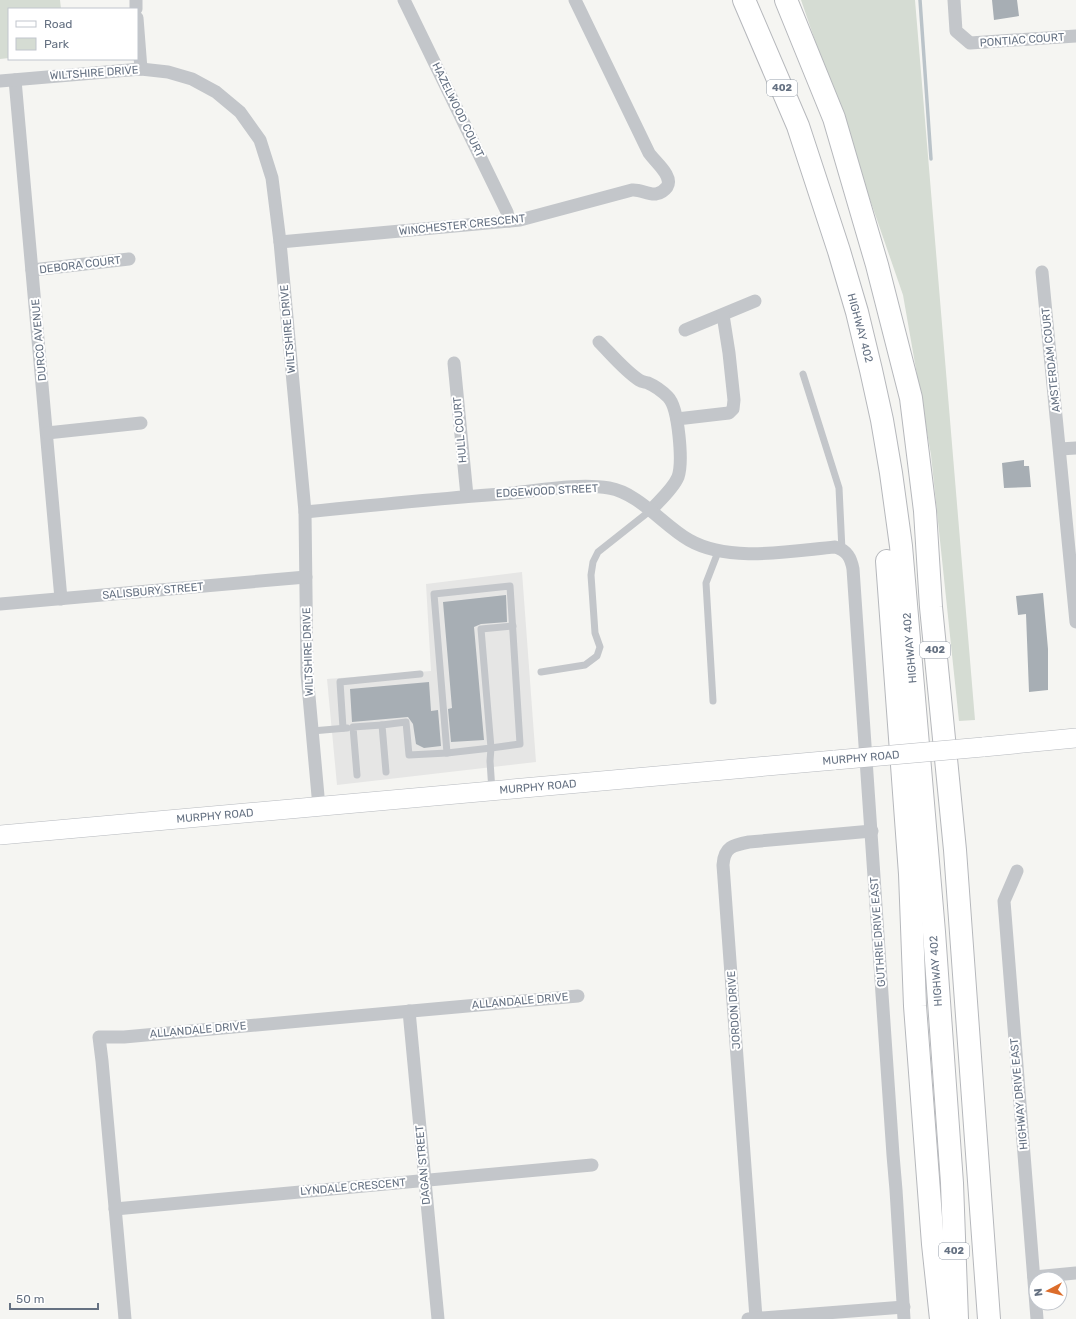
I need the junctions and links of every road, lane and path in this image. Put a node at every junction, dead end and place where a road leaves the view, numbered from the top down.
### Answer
1 (404, 0) edge
2 (575, 0) edge
3 (744, 0) edge
4 (786, 0) edge
5 (954, 0) edge
6 (138, 31) edge
7 (1076, 36) edge
8 (141, 69) junction
9 (15, 80) junction
10 (0, 81) edge
11 (816, 177) junction
12 (508, 221) junction
13 (280, 242) junction
14 (128, 259) dead end
15 (32, 270) junction
16 (1042, 272) dead end
17 (755, 301) dead end
18 (723, 315) junction
19 (685, 330) dead end
20 (599, 342) dead end
21 (454, 363) dead end
22 (803, 374) dead end
23 (677, 419) junction
24 (141, 423) dead end
25 (47, 432) junction
26 (1060, 448) junction
27 (1076, 448) edge
28 (467, 496) junction
29 (651, 510) junction
30 (305, 512) junction
31 (842, 550) junction
32 (718, 552) junction
33 (306, 577) junction
34 (61, 599) junction
35 (0, 604) edge
36 (1076, 622) edge
37 (513, 626) junction
38 (541, 672) dead end
39 (420, 674) dead end
40 (713, 701) dead end
41 (382, 725) junction
42 (353, 727) junction
43 (343, 728) junction
44 (312, 731) junction
45 (1076, 738) edge
46 (491, 748) junction
47 (447, 753) junction
48 (386, 772) dead end
49 (357, 774) dead end
50 (492, 791) junction
51 (319, 807) junction
52 (872, 831) junction
53 (0, 836) edge
54 (955, 850) junction
55 (1017, 871) dead end
56 (578, 996) dead end
57 (409, 1011) junction
58 (592, 1165) dead end
59 (424, 1180) junction
60 (952, 1183) junction
61 (115, 1209) junction
62 (933, 1244) junction
63 (1034, 1271) edge
64 (904, 1313) edge
65 (125, 1319) edge
66 (438, 1319) edge
67 (752, 1319) edge
68 (934, 1319) edge
69 (941, 1319) edge
70 (957, 1319) edge
71 (966, 1319) edge
72 (989, 1319) edge
73 (1002, 1319) edge

1 - 12 street, HAZELWOOD COURT
2 - 12 street, WINCHESTER CRESCENT
3 - 11 highway, HIGHWAY 402 / 402
4 - 54 highway, 402
5 - 7 street, PONTIAC COURT
6 - 8 street
8 - 9 street, WILTSHIRE DRIVE
8 - 13 street, WILTSHIRE DRIVE
9 - 10 street, WILTSHIRE DRIVE
9 - 15 street, DURCO AVENUE
11 - 60 highway, HIGHWAY 402 / 402
11 - 62 highway
12 - 13 street, WINCHESTER CRESCENT
13 - 30 street, WILTSHIRE DRIVE
14 - 15 street, DEBORA COURT
15 - 25 street, DURCO AVENUE
16 - 26 street, AMSTERDAM COURT
17 - 18 street
18 - 19 street
18 - 23 street
20 - 23 street
21 - 28 street, HULL COURT
22 - 31 lane
23 - 29 street
24 - 25 street
25 - 34 street, DURCO AVENUE
26 - 27 street
26 - 36 street, AMSTERDAM COURT
28 - 29 street, EDGEWOOD STREET
28 - 30 street, EDGEWOOD STREET
29 - 32 street, EDGEWOOD STREET
29 - 38 lane
30 - 33 street, WILTSHIRE DRIVE
31 - 32 street, EDGEWOOD STREET
31 - 52 street, GUTHRIE DRIVE EAST
32 - 40 lane
33 - 34 street, SALISBURY STREET
33 - 44 street, WILTSHIRE DRIVE
34 - 35 street, SALISBURY STREET
37 - 46 lane
37 - 46 lane
37 - 47 lane
39 - 43 lane
41 - 42 lane
41 - 47 lane
41 - 48 lane
42 - 43 lane
42 - 49 lane
43 - 44 lane
44 - 51 street, WILTSHIRE DRIVE
45 - 50 street, MURPHY ROAD, bridge
46 - 47 lane
46 - 50 lane
50 - 51 street, MURPHY ROAD
51 - 53 street, MURPHY ROAD
52 - 64 street, GUTHRIE DRIVE EAST
52 - 67 street, JORDON DRIVE
54 - 72 highway, 402
54 - 73 highway
55 - 63 street, HIGHWAY DRIVE EAST
56 - 57 street, ALLANDALE DRIVE
57 - 59 street, DAGAN STREET
57 - 61 street, ALLANDALE DRIVE
58 - 59 street, LYNDALE CRESCENT
59 - 61 street, LYNDALE CRESCENT
59 - 66 street, DAGAN STREET
60 - 70 highway, HIGHWAY 402 / 402
60 - 71 highway
61 - 65 street, ALLANDALE DRIVE
62 - 68 highway
62 - 69 highway
64 - 67 street

